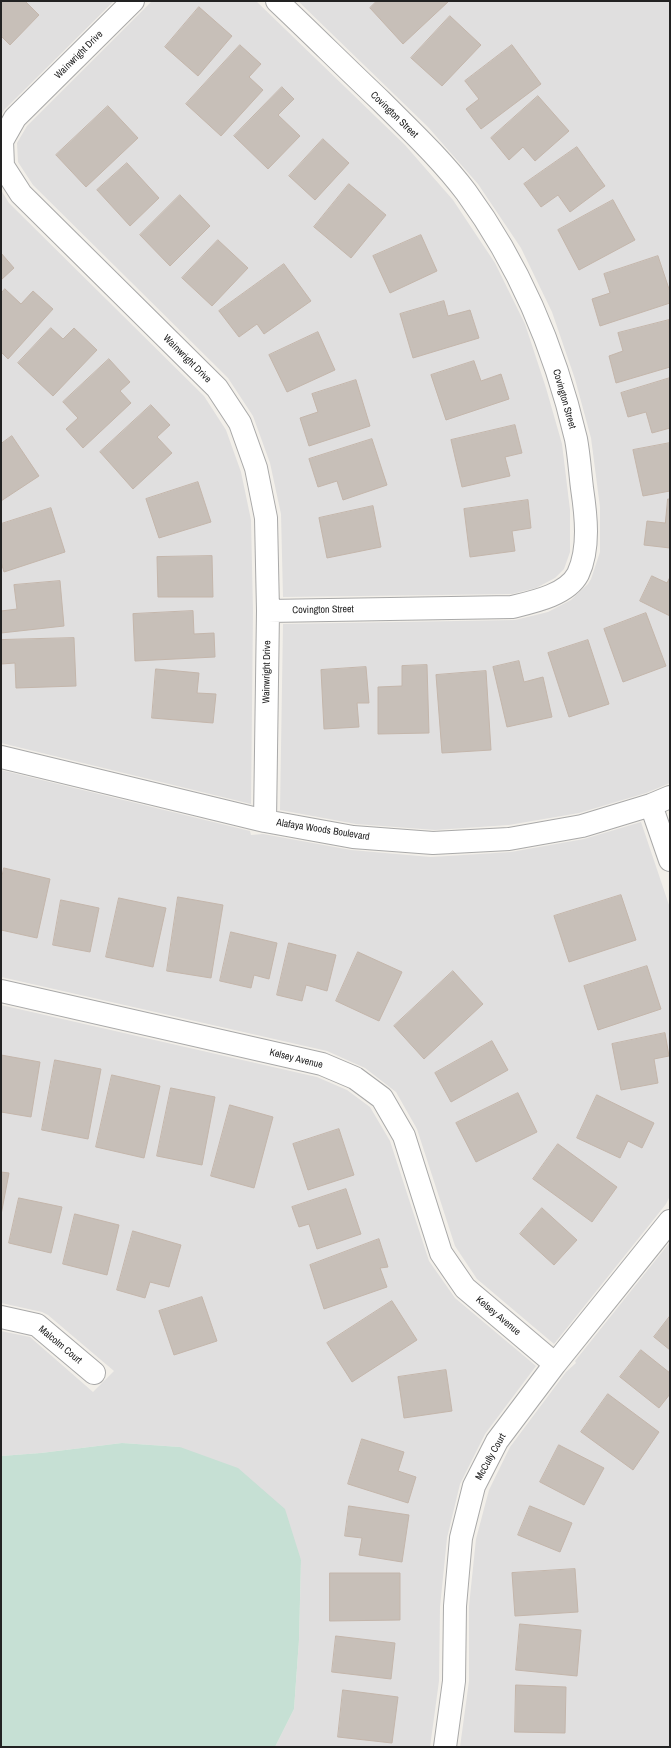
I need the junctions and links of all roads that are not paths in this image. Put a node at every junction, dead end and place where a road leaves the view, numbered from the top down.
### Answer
1 (133, 1) edge
2 (277, 1) edge
3 (268, 611) junction
4 (1, 757) edge
5 (661, 801) edge
6 (266, 821) junction
7 (670, 860) edge
8 (1, 991) edge
9 (670, 1221) edge
10 (1, 1317) edge
11 (555, 1364) junction
12 (94, 1373) dead end
13 (445, 1747) edge

1 - 3 street, Wainwright Drive
2 - 3 street, Covington Street
3 - 6 street, Wainwright Drive
4 - 6 street, Alafaya Woods Boulevard
5 - 6 street, Alafaya Woods Boulevard
5 - 7 street
8 - 11 street, Kelsey Avenue
9 - 11 street, McCully Court
10 - 12 street, Malcolm Court
11 - 13 street, McCully Court

